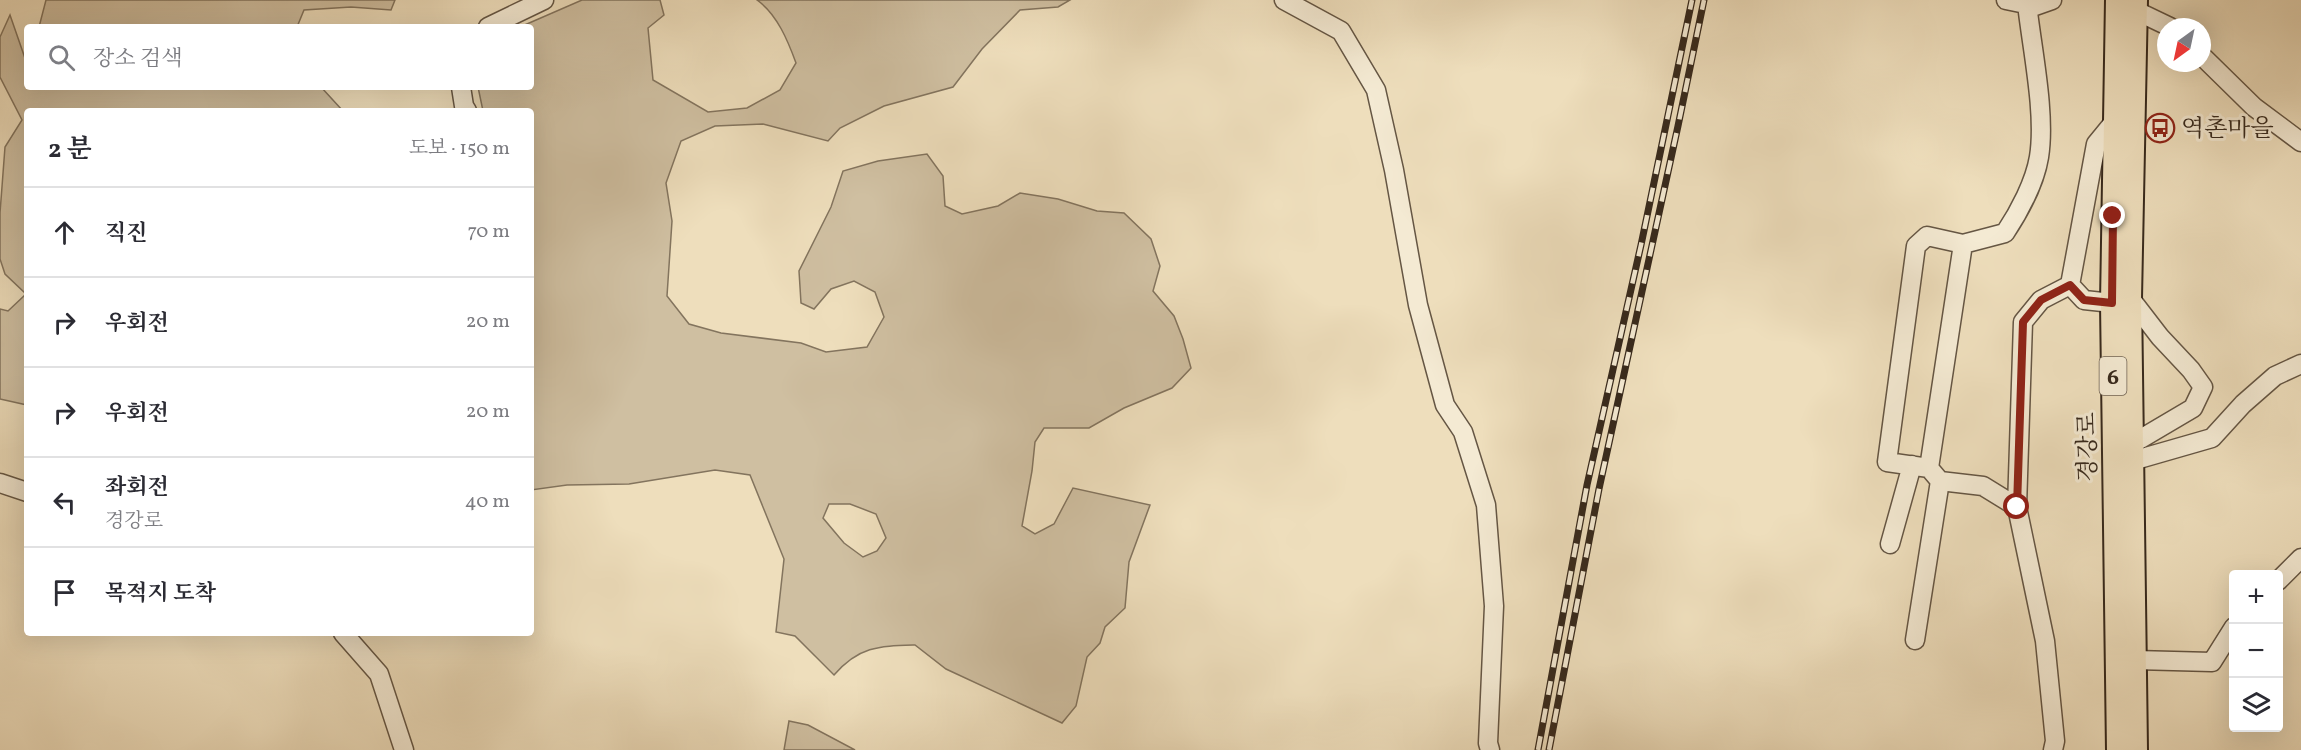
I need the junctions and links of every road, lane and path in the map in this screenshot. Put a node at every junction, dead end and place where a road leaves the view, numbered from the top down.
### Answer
1 (544, 0) edge
2 (1284, 0) edge
3 (2006, 0) edge
4 (2052, 0) edge
5 (2123, 2) edge
6 (2027, 4) junction
7 (2157, 20) edge
8 (494, 24) edge
9 (2211, 65) edge
10 (461, 90) edge
11 (465, 108) edge
12 (2114, 122) junction
13 (2301, 142) edge
14 (1963, 244) junction
15 (2070, 285) junction
16 (2121, 301) junction
17 (2301, 364) edge
18 (2132, 453) junction
19 (1927, 471) junction
20 (0, 483) edge
21 (24, 491) edge
22 (2017, 507) junction
23 (1890, 544) dead end
24 (2301, 558) edge
25 (2283, 576) edge
26 (2229, 635) edge
27 (346, 636) edge
28 (1915, 640) dead end
29 (2135, 660) junction
30 (404, 750) edge
31 (1490, 750) edge
32 (2053, 750) edge
33 (2118, 750) edge
34 (2136, 750) edge

1 - 8 street
2 - 31 street
3 - 6 street
4 - 6 street
5 - 7 street
5 - 12 main road, 경강로 / 6
5 - 16 main road, 경강로 / 6
6 - 14 street
9 - 13 street
10 - 11 street
12 - 15 street
12 - 16 main road, 경강로 / 6
14 - 19 street
14 - 19 street
15 - 16 street
15 - 22 street
16 - 18 main road, 경강로 / 6
16 - 18 street
16 - 33 main road, 경강로 / 6
17 - 18 street
18 - 29 main road, 경강로 / 6
19 - 22 street
19 - 23 street
19 - 28 street
20 - 21 street
22 - 32 street
24 - 25 street
26 - 29 street
27 - 30 street
29 - 34 main road, 경강로 / 6

